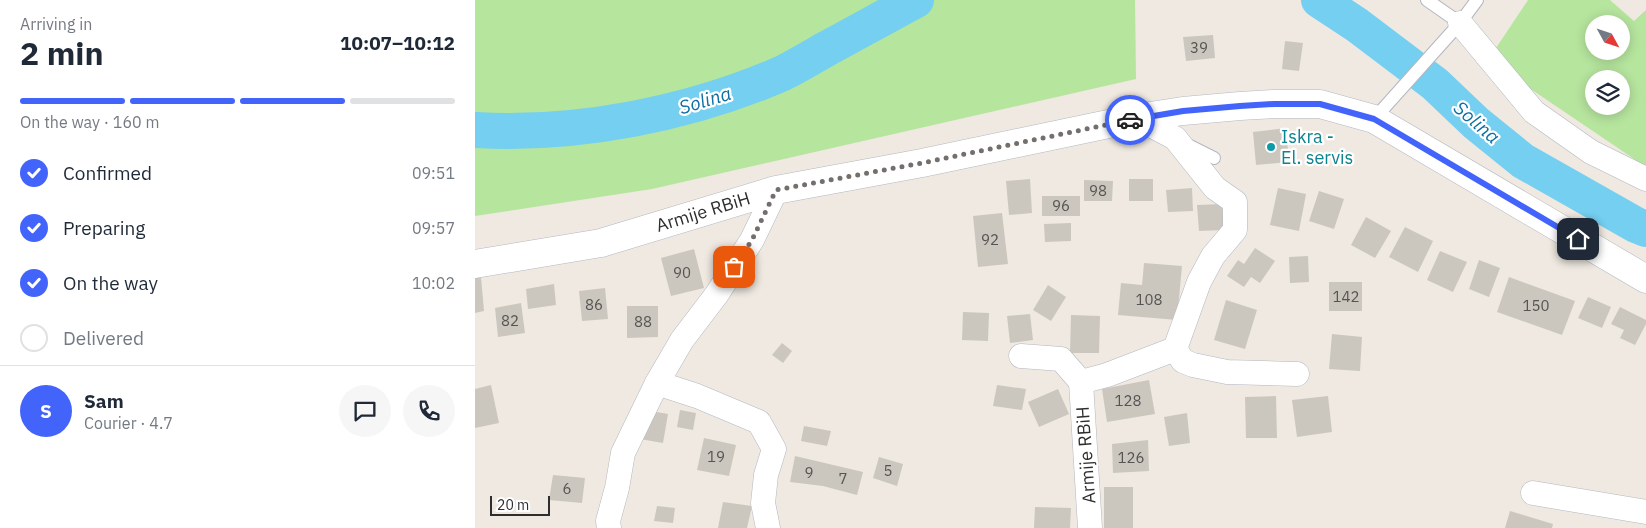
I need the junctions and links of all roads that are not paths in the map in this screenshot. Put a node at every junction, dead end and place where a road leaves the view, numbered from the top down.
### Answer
1 (1427, 0) edge
2 (1477, 0) edge
3 (1460, 22) junction
4 (1137, 118) junction
5 (1374, 119) junction
6 (1175, 138) junction
7 (1214, 158) dead end
8 (1646, 179) edge
9 (776, 190) junction
10 (475, 264) edge
11 (1646, 279) edge
12 (1175, 349) junction
13 (1021, 356) dead end
14 (1297, 374) dead end
15 (1081, 382) junction
16 (657, 383) junction
17 (1533, 493) dead end
18 (1646, 512) edge
19 (609, 528) edge
20 (768, 528) edge
21 (1090, 528) edge

1 - 3 lane
2 - 3 lane
3 - 5 lane
3 - 8 street
4 - 5 main road, Armije RBiH
4 - 6 street
4 - 9 main road, Armije RBiH
5 - 11 main road, Armije RBiH
6 - 7 lane
6 - 12 street
9 - 10 main road, Armije RBiH
9 - 16 street
12 - 14 street
12 - 15 street, Armije RBiH
13 - 15 street, Armije RBiH
15 - 21 street, Armije RBiH
16 - 19 street
16 - 20 street
17 - 18 street

